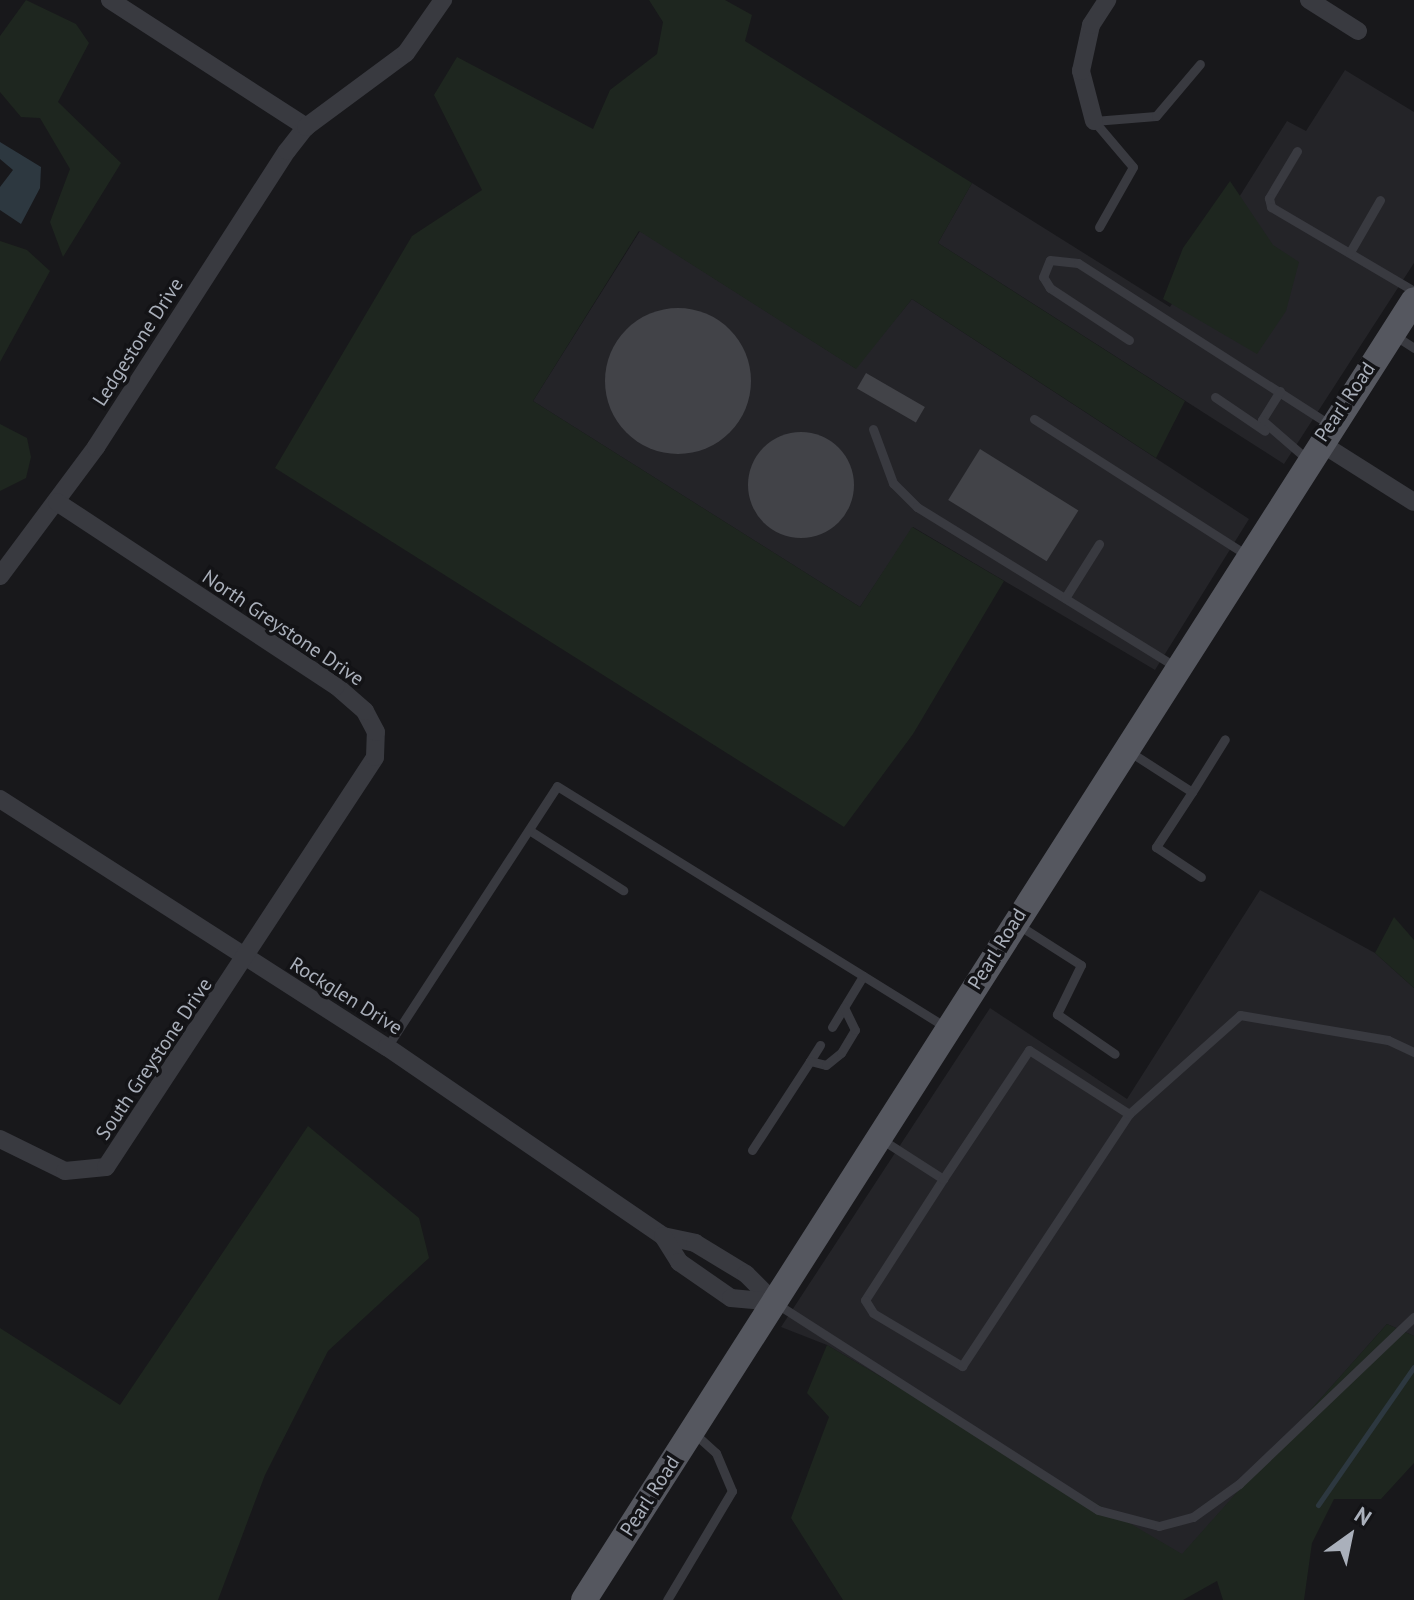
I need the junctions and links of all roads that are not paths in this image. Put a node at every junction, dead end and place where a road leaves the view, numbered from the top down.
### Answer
1 (110, 0) edge
2 (443, 0) edge
3 (1107, 0) edge
4 (1309, 0) edge
5 (1358, 31) dead end
6 (1200, 64) dead end
7 (1094, 121) junction
8 (306, 127) junction
9 (1297, 151) dead end
10 (1380, 200) dead end
11 (1099, 227) dead end
12 (1350, 252) junction
13 (1414, 291) edge
14 (1414, 300) edge
15 (1391, 333) junction
16 (1129, 340) dead end
17 (1414, 348) edge
18 (1280, 391) junction
19 (1215, 397) dead end
20 (1034, 419) dead end
21 (873, 429) dead end
22 (1268, 433) junction
23 (1319, 442) junction
24 (57, 502) junction
25 (1414, 502) edge
26 (1099, 544) dead end
27 (1247, 555) junction
28 (0, 576) edge
29 (1065, 598) junction
30 (1176, 667) junction
31 (1225, 739) dead end
32 (1124, 749) junction
33 (1192, 792) junction
34 (0, 799) edge
35 (529, 830) junction
36 (1201, 877) dead end
37 (623, 890) dead end
38 (1014, 922) junction
39 (247, 960) junction
40 (863, 976) junction
41 (844, 1007) junction
42 (832, 1027) dead end
43 (947, 1028) junction
44 (820, 1045) dead end
45 (387, 1047) junction
46 (1414, 1052) edge
47 (1115, 1054) dead end
48 (810, 1061) junction
49 (1129, 1114) junction
50 (878, 1137) junction
51 (0, 1139) edge
52 (752, 1150) dead end
53 (943, 1179) junction
54 (663, 1236) junction
55 (774, 1302) junction
56 (1414, 1317) edge
57 (691, 1431) junction
58 (584, 1600) edge
59 (667, 1600) edge

1 - 8 street
2 - 8 street, Ledgestone Drive
3 - 7 street
4 - 5 street
6 - 7 lane
7 - 11 lane
8 - 24 street, Ledgestone Drive
9 - 12 lane
10 - 12 lane
12 - 13 lane
14 - 15 main road, Pearl Road
15 - 17 lane
15 - 23 main road, Pearl Road
16 - 18 lane
18 - 22 lane
18 - 23 lane
19 - 22 lane
20 - 27 lane
21 - 29 lane
22 - 23 lane
23 - 25 street
23 - 27 main road, Pearl Road
24 - 28 street, Ledgestone Drive
24 - 39 street, North Greystone Drive
26 - 29 lane
27 - 30 main road, Pearl Road
29 - 30 lane
30 - 32 main road, Pearl Road
31 - 33 lane
32 - 33 lane
32 - 38 main road, Pearl Road
33 - 36 lane
34 - 39 street, Rockglen Drive
35 - 37 lane
35 - 40 lane
35 - 45 lane
38 - 43 main road, Pearl Road
38 - 47 lane
39 - 45 street, Rockglen Drive
39 - 51 street, South Greystone Drive
40 - 41 lane
40 - 43 lane
41 - 42 lane
41 - 48 lane
43 - 50 main road, Pearl Road
44 - 48 lane
45 - 54 street, Rockglen Drive
46 - 49 lane
48 - 52 lane
49 - 53 lane
49 - 53 lane
50 - 53 lane
50 - 55 main road, Pearl Road
54 - 55 street, Rockglen Drive
54 - 55 street, Rockglen Drive
55 - 56 lane
55 - 57 main road, Pearl Road
57 - 58 main road, Pearl Road
57 - 59 lane

